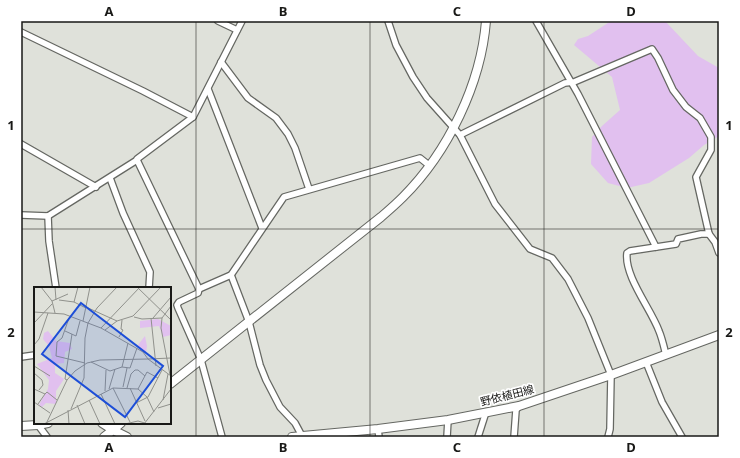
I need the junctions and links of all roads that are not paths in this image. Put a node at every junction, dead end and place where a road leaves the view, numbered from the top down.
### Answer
1 (218, 21) edge
2 (242, 21) edge
3 (388, 21) edge
4 (486, 21) edge
5 (536, 21) edge
6 (237, 30) junction
7 (21, 32) edge
8 (221, 62) junction
9 (571, 83) junction
10 (208, 89) junction
11 (193, 117) junction
12 (454, 127) junction
13 (460, 134) junction
14 (21, 144) edge
15 (137, 160) junction
16 (430, 166) junction
17 (110, 178) junction
18 (96, 187) junction
19 (309, 189) junction
20 (21, 215) edge
21 (48, 216) junction
22 (262, 228) junction
23 (709, 234) junction
24 (656, 247) junction
25 (719, 253) edge
26 (231, 275) junction
27 (56, 287) edge
28 (149, 287) edge
29 (199, 289) junction
30 (249, 322) junction
31 (719, 336) edge
32 (34, 355) edge
33 (666, 355) junction
34 (21, 357) edge
35 (201, 360) junction
36 (646, 362) junction
37 (611, 375) junction
38 (171, 383) edge
39 (519, 406) junction
40 (486, 412) junction
41 (448, 420) junction
42 (43, 424) edge
43 (104, 424) edge
44 (120, 424) edge
45 (38, 425) junction
46 (21, 426) edge
47 (113, 430) junction
48 (378, 433) edge
49 (302, 436) junction
50 (47, 437) edge
51 (104, 437) edge
52 (127, 437) edge
53 (222, 437) edge
54 (292, 437) edge
55 (447, 437) edge
56 (478, 437) edge
57 (514, 437) edge
58 (608, 437) edge
59 (682, 437) edge

1 - 6 street
2 - 6 street
3 - 12 street
4 - 12 street
5 - 9 street
6 - 8 street
7 - 11 street
8 - 10 street
8 - 19 street
9 - 13 street
9 - 23 street
9 - 24 street
10 - 11 street
10 - 22 street
11 - 15 street
12 - 13 street
12 - 16 street
13 - 37 street
14 - 18 street
15 - 17 street
15 - 29 street
16 - 19 street
16 - 30 street
17 - 18 street
17 - 28 street
18 - 21 street
19 - 22 street
20 - 21 street
21 - 27 street
22 - 26 street
23 - 24 street
23 - 25 street
24 - 33 street
26 - 29 street
26 - 30 street
29 - 35 street
30 - 35 street
30 - 49 street
31 - 33 street, 野依植田線
32 - 34 street
33 - 36 street, 野依植田線
35 - 38 street
35 - 53 street
36 - 37 street, 野依植田線
36 - 59 street
37 - 39 street, 野依植田線
37 - 58 street
39 - 40 street, 野依植田線
39 - 57 street
40 - 41 street, 野依植田線
40 - 56 street
41 - 48 street, 野依植田線
41 - 55 street
42 - 45 street
43 - 47 street
44 - 47 street
45 - 46 street
45 - 50 street
47 - 51 street
47 - 52 street
48 - 49 street, 野依植田線
49 - 54 street, 野依植田線

